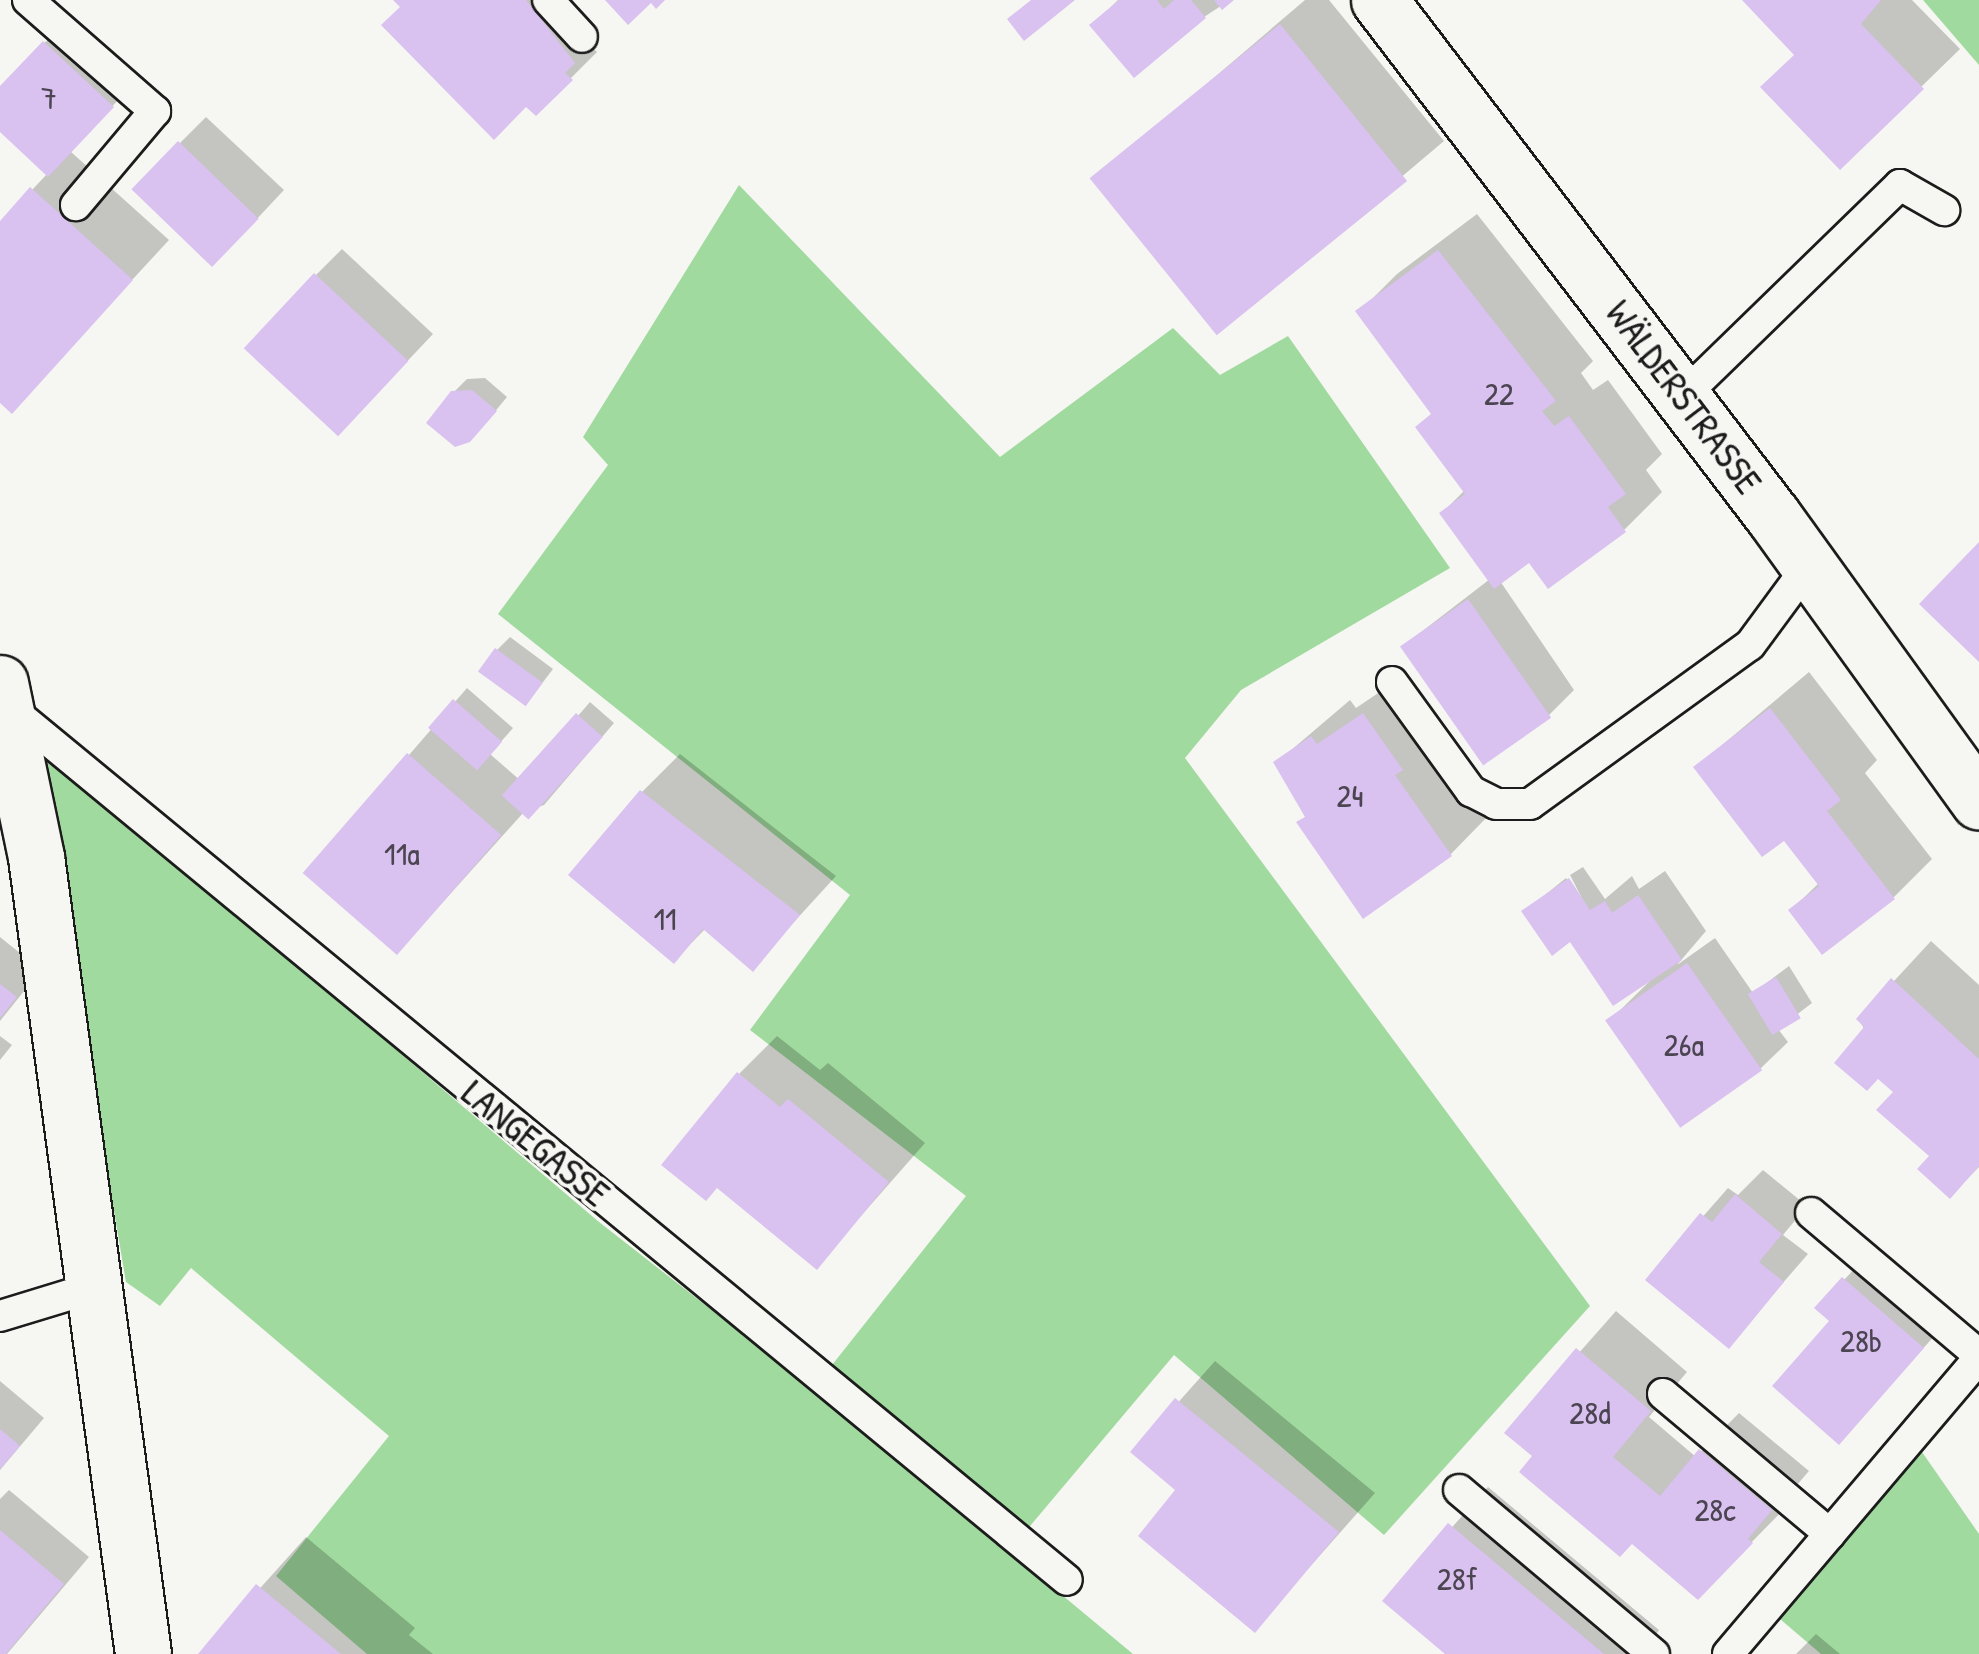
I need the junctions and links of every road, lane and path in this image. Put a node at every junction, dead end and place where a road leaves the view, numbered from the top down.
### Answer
1 (28, 0) edge
2 (548, 0) edge
3 (1378, 0) edge
4 (582, 37) dead end
5 (76, 204) dead end
6 (1944, 210) dead end
7 (1682, 397) junction
8 (1809, 565) junction
9 (1392, 682) dead end
10 (3, 694) edge
11 (1979, 802) edge
12 (13, 810) edge
13 (1811, 1213) dead end
14 (95, 1287) junction
15 (0, 1316) edge
16 (1979, 1357) edge
17 (1663, 1394) dead end
18 (1459, 1490) dead end
19 (1830, 1534) junction
20 (1067, 1580) dead end
21 (142, 1654) edge
22 (1654, 1654) edge
23 (1728, 1654) edge

1 - 5 lane
2 - 4 lane
3 - 7 main road, WÄLDERSTRASSE
6 - 7 lane
7 - 8 main road, WÄLDERSTRASSE
8 - 9 lane
8 - 11 main road, WÄLDERSTRASSE
10 - 12 main road, LANGEGASSE
10 - 20 lane, LANGEGASSE
12 - 14 main road, LANGEGASSE
13 - 16 lane
14 - 15 lane
14 - 21 main road, LANGEGASSE
16 - 19 lane
17 - 19 lane
18 - 22 lane
19 - 23 lane

